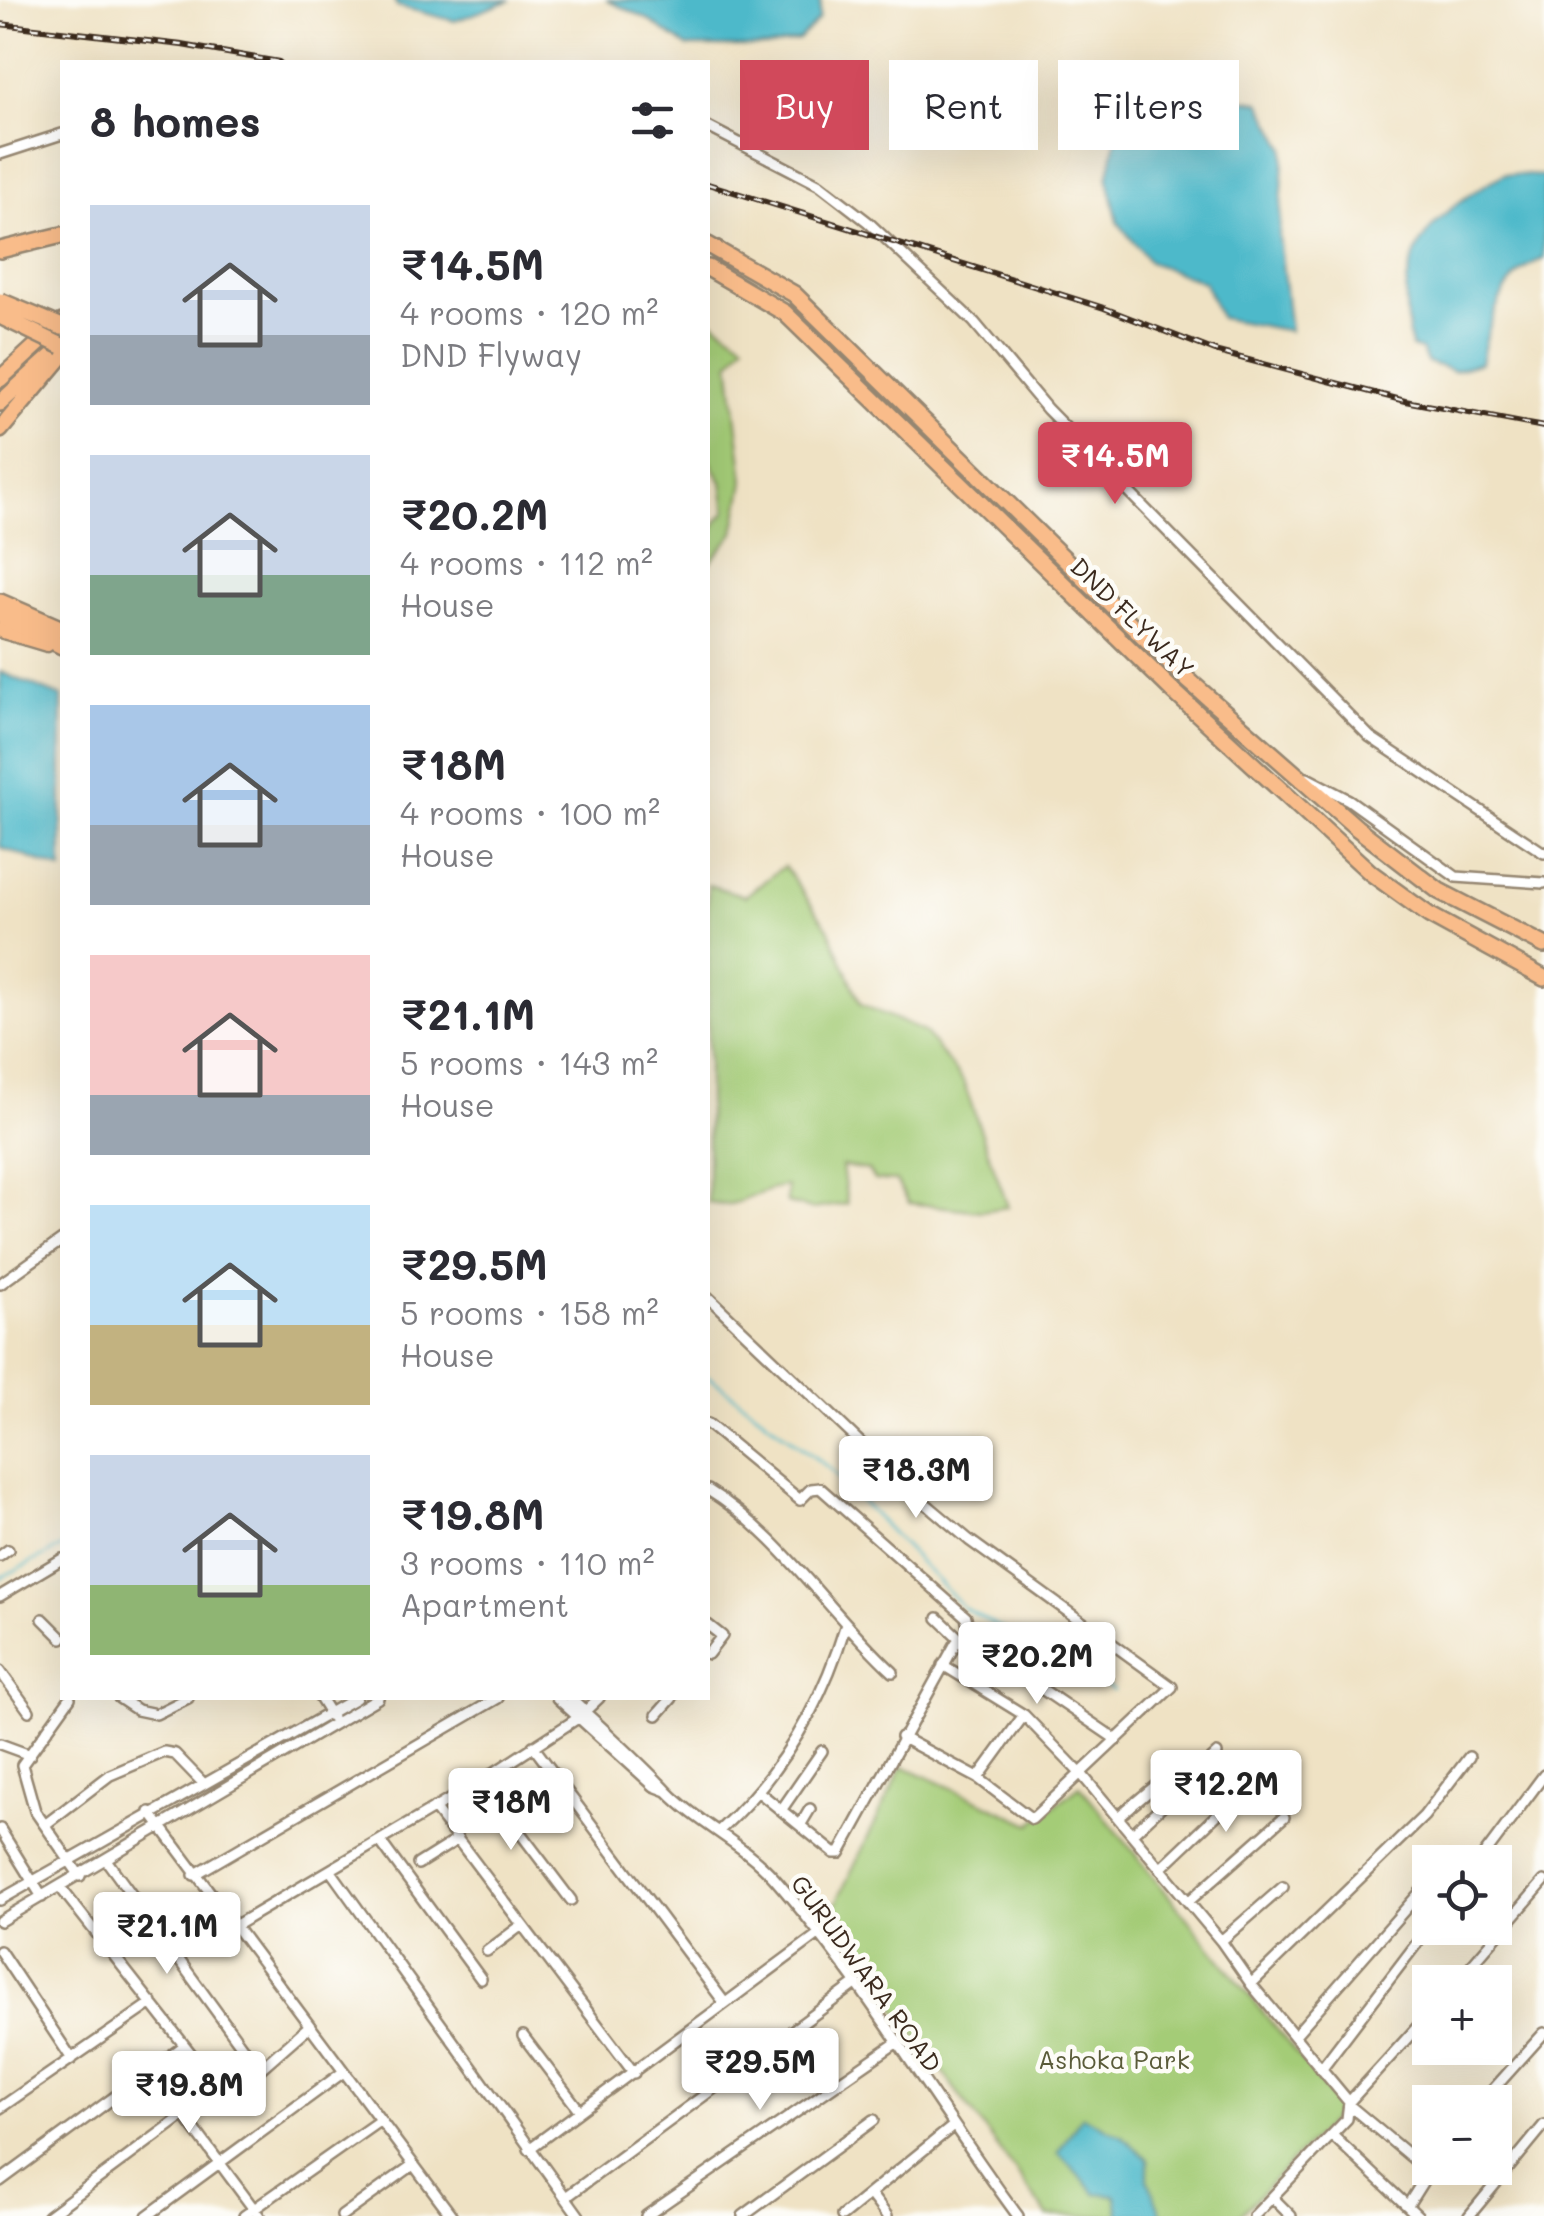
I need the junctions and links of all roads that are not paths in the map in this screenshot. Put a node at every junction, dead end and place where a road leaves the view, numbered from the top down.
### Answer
1 (710, 128) edge
2 (60, 135) edge
3 (0, 154) edge
4 (60, 235) edge
5 (710, 247) edge
6 (0, 250) edge
7 (710, 269) edge
8 (0, 301) edge
9 (0, 316) edge
10 (60, 323) edge
11 (60, 326) edge
12 (60, 345) edge
13 (34, 348) junction
14 (60, 348) edge
15 (60, 358) edge
16 (0, 368) edge
17 (0, 379) edge
18 (39, 383) junction
19 (0, 403) edge
20 (0, 421) edge
21 (0, 430) edge
22 (0, 602) edge
23 (0, 615) edge
24 (60, 629) edge
25 (0, 630) edge
26 (60, 646) edge
27 (60, 646) edge
28 (1291, 769) junction
29 (1544, 853) edge
30 (1544, 883) edge
31 (1544, 945) edge
32 (1544, 978) edge
33 (60, 1241) edge
34 (0, 1284) edge
35 (710, 1298) edge
36 (710, 1426) edge
37 (710, 1491) edge
38 (60, 1560) edge
39 (0, 1596) edge
40 (42, 1618) dead end
41 (938, 1618) dead end
42 (710, 1627) edge
43 (845, 1628) junction
44 (60, 1636) edge
45 (966, 1641) junction
46 (710, 1651) edge
47 (943, 1665) junction
48 (0, 1670) edge
49 (893, 1672) dead end
50 (69, 1700) edge
51 (122, 1700) edge
52 (184, 1700) edge
53 (321, 1700) edge
54 (353, 1700) edge
55 (375, 1700) edge
56 (495, 1700) edge
57 (559, 1700) edge
58 (571, 1700) edge
59 (597, 1700) edge
60 (670, 1700) edge
61 (29, 1710) dead end
62 (330, 1714) junction
63 (582, 1715) junction
64 (658, 1715) dead end
65 (1024, 1715) junction
66 (336, 1724) junction
67 (902, 1737) junction
68 (1118, 1740) junction
69 (0, 1744) edge
70 (533, 1746) junction
71 (822, 1751) dead end
72 (1217, 1754) dead end
73 (30, 1755) junction
74 (1469, 1758) dead end
75 (1263, 1771) dead end
76 (1544, 1775) edge
77 (1082, 1776) junction
78 (978, 1778) junction
79 (481, 1782) junction
80 (1160, 1782) dead end
81 (204, 1784) junction
82 (760, 1793) junction
83 (434, 1808) junction
84 (782, 1810) junction
85 (810, 1810) dead end
86 (150, 1812) junction
87 (1118, 1817) junction
88 (1284, 1818) dead end
89 (46, 1824) junction
90 (801, 1824) junction
91 (0, 1829) edge
92 (160, 1830) junction
93 (720, 1830) junction
94 (1132, 1834) junction
95 (458, 1839) junction
96 (380, 1841) junction
97 (1492, 1845) edge
98 (70, 1859) junction
99 (107, 1861) junction
100 (418, 1864) dead end
101 (1160, 1869) junction
102 (330, 1870) junction
103 (194, 1874) junction
104 (80, 1876) junction
105 (1544, 1881) edge
106 (32, 1882) junction
107 (60, 1887) junction
108 (1283, 1888) dead end
109 (42, 1897) junction
110 (0, 1900) edge
111 (571, 1900) dead end
112 (1188, 1902) junction
113 (1412, 1902) edge
114 (2, 1916) edge
115 (1512, 1916) edge
116 (522, 1924) junction
117 (233, 1928) junction
118 (820, 1933) junction
119 (1221, 1941) junction
120 (1415, 1945) edge
121 (1487, 1945) edge
122 (487, 1950) dead end
123 (0, 1951) edge
124 (1471, 1965) edge
125 (482, 1979) dead end
126 (857, 1984) junction
127 (1251, 1984) junction
128 (724, 2002) junction
129 (152, 2003) junction
130 (307, 2028) junction
131 (1412, 2033) edge
132 (1544, 2033) edge
133 (523, 2036) dead end
134 (1294, 2036) junction
135 (896, 2043) junction
136 (184, 2046) junction
137 (72, 2059) junction
138 (1320, 2069) junction
139 (259, 2070) junction
140 (634, 2072) junction
141 (342, 2073) junction
142 (1497, 2085) edge
143 (222, 2094) junction
144 (1349, 2104) junction
145 (0, 2108) edge
146 (580, 2112) junction
147 (184, 2115) junction
148 (874, 2120) dead end
149 (379, 2121) junction
150 (1544, 2125) edge
151 (952, 2128) junction
152 (1333, 2136) junction
153 (529, 2149) junction
154 (1412, 2155) edge
155 (220, 2163) junction
156 (413, 2165) junction
157 (0, 2182) edge
158 (1420, 2185) edge
159 (871, 2195) junction
160 (566, 2197) junction
161 (1273, 2198) junction
162 (1408, 2204) junction
163 (62, 2206) junction
164 (256, 2212) edge
165 (448, 2212) edge
166 (48, 2216) edge
167 (69, 2216) edge
168 (147, 2216) edge
169 (244, 2216) edge
170 (342, 2216) edge
171 (434, 2216) edge
172 (579, 2216) edge
173 (646, 2216) edge
174 (744, 2216) edge
175 (842, 2216) edge
176 (887, 2216) edge
177 (1018, 2216) edge
178 (1254, 2216) edge
179 (1291, 2216) edge
180 (1418, 2216) edge
181 (1469, 2216) edge

1 - 29 street
2 - 3 street
4 - 6 highway
5 - 28 highway, DND FLYWAY
7 - 32 highway, DND FLYWAY
8 - 10 highway, bridge
9 - 12 highway, bridge
11 - 13 highway
13 - 16 highway
13 - 17 highway
14 - 19 highway
15 - 18 highway
18 - 20 highway
18 - 21 highway
22 - 24 highway
23 - 26 highway
25 - 27 main road
28 - 30 street
28 - 31 highway, DND FLYWAY
33 - 34 street
35 - 68 street
36 - 45 street
37 - 43 street
38 - 39 street
40 - 44 street
41 - 45 street
42 - 46 street
43 - 49 street
43 - 82 street
45 - 47 street
45 - 68 street
47 - 65 street
47 - 67 street
48 - 61 street
50 - 73 street
51 - 52 street
53 - 62 street
54 - 62 street
55 - 66 street
56 - 103 street
57 - 63 street
58 - 63 street
59 - 63 street
60 - 64 street
62 - 66 street
62 - 81 street
63 - 70 street
63 - 93 street, GURUDWARA ROAD
65 - 77 street
65 - 78 street
66 - 92 street
67 - 78 street
67 - 90 street
68 - 77 street
69 - 73 street
70 - 79 street
70 - 128 street
71 - 84 street
72 - 94 street
73 - 89 street
74 - 127 street
75 - 101 street
76 - 97 street
77 - 78 street
77 - 87 street
79 - 83 street
79 - 111 street
80 - 87 street
81 - 86 street
81 - 89 street
82 - 84 street
82 - 93 street
83 - 95 street
83 - 96 street
84 - 90 street
85 - 90 street
86 - 92 street
86 - 98 street
87 - 94 street
88 - 112 street
89 - 98 street
91 - 106 street
92 - 99 street
92 - 103 street
93 - 118 street, GURUDWARA ROAD
94 - 101 street
95 - 100 street
95 - 116 street
96 - 102 street
96 - 125 street
98 - 104 street
98 - 106 street
99 - 104 street
99 - 139 street
101 - 112 street
102 - 117 street
102 - 153 street
103 - 117 street
104 - 107 street
105 - 115 street
106 - 109 street
106 - 110 street
107 - 109 street
107 - 129 street
108 - 119 street
109 - 114 street
112 - 119 street
113 - 134 street
116 - 122 street
116 - 140 street
117 - 130 street
118 - 126 street, GURUDWARA ROAD
118 - 128 street
119 - 127 street
120 - 138 street
121 - 124 street
123 - 137 street
126 - 135 street, GURUDWARA ROAD
126 - 160 street
127 - 134 street
128 - 140 street
129 - 136 street
129 - 137 street
130 - 139 street
130 - 141 street
131 - 144 street
132 - 142 street
133 - 146 street
134 - 138 street
135 - 151 street, GURUDWARA ROAD
135 - 173 street
136 - 143 street
136 - 157 street
137 - 145 street
138 - 144 street
139 - 143 street
140 - 146 street
141 - 149 street
141 - 155 street
143 - 147 street
144 - 152 street
144 - 154 street
146 - 153 street
147 - 155 street
147 - 163 street
148 - 174 street
149 - 156 street
149 - 164 street
150 - 181 street
151 - 159 street
151 - 177 street, GURUDWARA ROAD
152 - 161 street
152 - 162 street
153 - 160 street
155 - 164 street
155 - 168 street
156 - 165 street
156 - 170 street
158 - 162 street
159 - 175 street
159 - 176 street
160 - 172 street
161 - 178 street
161 - 179 street
162 - 180 street
163 - 166 street
163 - 167 street
164 - 169 street
165 - 171 street

